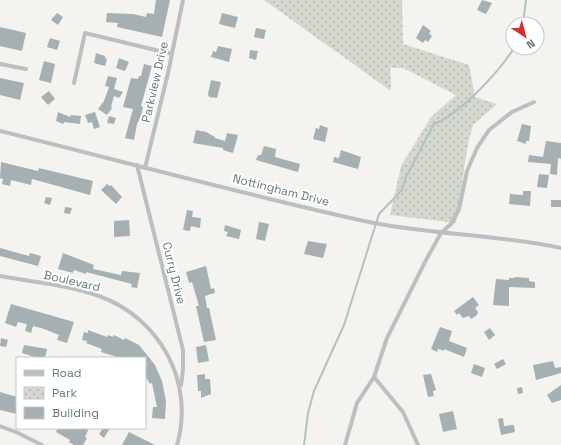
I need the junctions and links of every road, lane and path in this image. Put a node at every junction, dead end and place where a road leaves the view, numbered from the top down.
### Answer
1 (183, 0) edge
2 (172, 54) junction
3 (0, 64) edge
4 (26, 69) dead end
5 (74, 83) dead end
6 (534, 102) dead end
7 (0, 131) edge
8 (137, 165) junction
9 (145, 168) junction
10 (441, 233) junction
11 (561, 248) edge
12 (0, 276) edge
13 (374, 377) junction
14 (181, 386) junction
15 (0, 426) edge
16 (42, 445) edge
17 (178, 445) edge
18 (345, 445) edge
19 (418, 445) edge

1 - 2 street, Parkview Drive
2 - 5 street
2 - 9 street, Parkview Drive
3 - 4 street
6 - 10 street
7 - 8 street, Nottingham Drive
8 - 9 street, Nottingham Drive
8 - 14 street, Curry Drive
9 - 10 street, Nottingham Drive
10 - 11 street, Nottingham Drive
10 - 13 street
12 - 14 street, Boulevard
13 - 18 street
13 - 19 street
14 - 17 street, Boulevard
15 - 16 street

